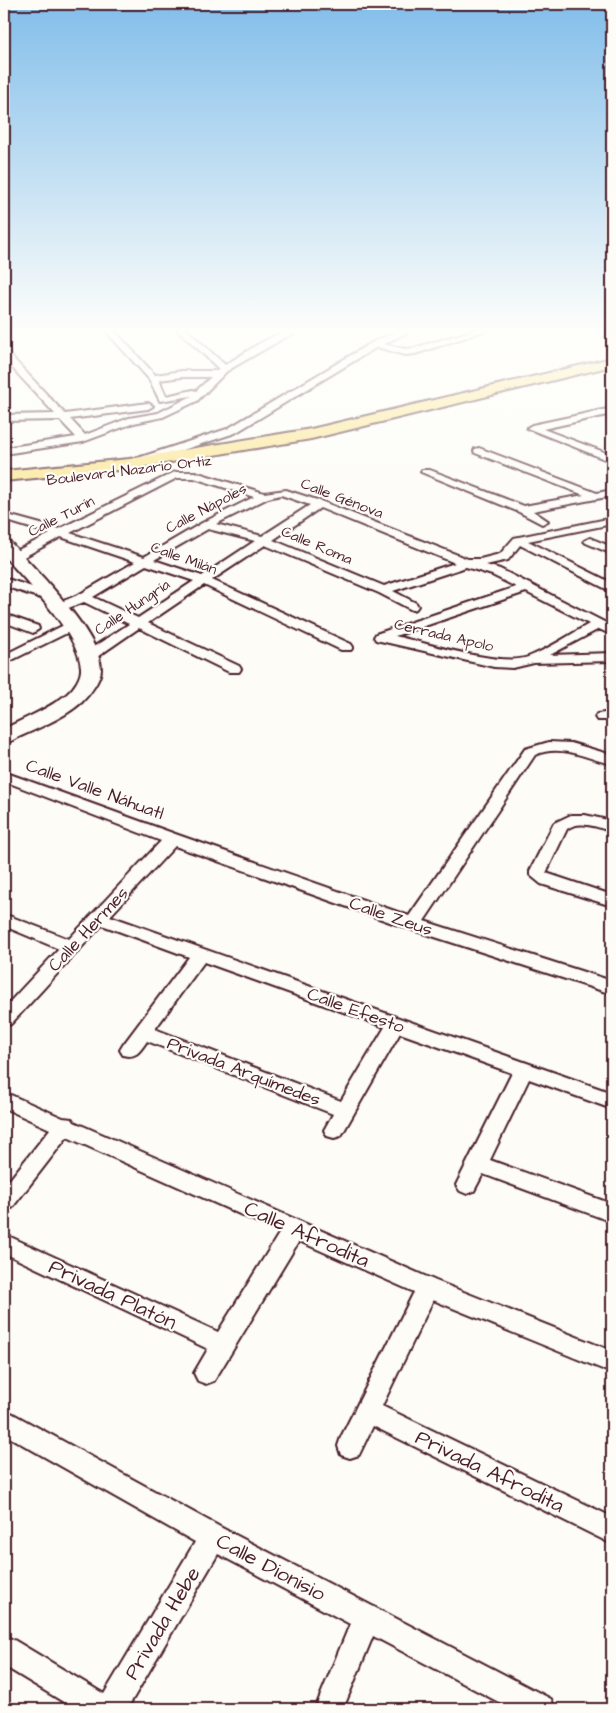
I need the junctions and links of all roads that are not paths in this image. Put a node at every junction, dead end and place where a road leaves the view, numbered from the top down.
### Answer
1 (55, 409) edge
2 (125, 409) edge
3 (145, 409) edge
4 (174, 409) edge
5 (266, 409) edge
6 (416, 409) edge
7 (612, 411) edge
8 (63, 417) junction
9 (4, 418) edge
10 (132, 420) junction
11 (311, 434) junction
12 (83, 439) junction
13 (612, 449) edge
14 (4, 451) edge
15 (479, 451) dead end
16 (595, 452) junction
17 (612, 459) edge
18 (130, 464) junction
19 (426, 472) dead end
20 (175, 475) joint
21 (4, 476) edge
22 (4, 485) edge
23 (612, 493) edge
24 (264, 496) junction
25 (596, 496) junction
26 (319, 504) junction
27 (523, 510) junction
28 (4, 518) edge
29 (542, 521) dead end
30 (612, 521) edge
31 (206, 525) junction
32 (612, 526) edge
33 (59, 533) junction
34 (263, 540) junction
35 (590, 541) dead end
36 (520, 544) junction
37 (9, 551) edge
38 (612, 551) edge
39 (144, 561) junction
40 (466, 563) junction
41 (202, 580) junction
42 (4, 582) edge
43 (526, 588) junction
44 (612, 588) edge
45 (383, 590) junction
46 (84, 597) junction
47 (52, 602) junction
48 (412, 606) dead end
49 (4, 618) edge
50 (139, 622) junction
51 (599, 624) junction
52 (70, 626) junction
53 (33, 628) dead end
54 (612, 631) edge
55 (346, 647) dead end
56 (89, 656) junction
57 (612, 657) edge
58 (4, 660) edge
59 (532, 660) junction
60 (234, 669) dead end
61 (4, 737) edge
62 (612, 760) edge
63 (4, 776) edge
64 (610, 821) edge
65 (172, 838) junction
66 (612, 901) edge
67 (99, 918) junction
68 (4, 920) edge
69 (413, 924) junction
70 (72, 947) junction
71 (201, 954) junction
72 (612, 988) edge
73 (4, 1019) edge
74 (396, 1024) junction
75 (143, 1032) junction
76 (130, 1050) dead end
77 (523, 1071) junction
78 (4, 1100) edge
79 (612, 1101) edge
80 (345, 1111) junction
81 (65, 1125) junction
82 (334, 1130) dead end
83 (478, 1164) junction
84 (467, 1185) dead end
85 (4, 1202) edge
86 (612, 1213) edge
87 (294, 1229) junction
88 (4, 1243) edge
89 (428, 1288) junction
90 (223, 1345) junction
91 (612, 1362) edge
92 (206, 1373) dead end
93 (367, 1411) junction
94 (4, 1421) edge
95 (350, 1446) dead end
96 (612, 1531) edge
97 (213, 1537) junction
98 (367, 1617) junction
99 (4, 1650) edge
100 (101, 1709) edge
101 (111, 1709) edge
102 (329, 1709) edge
103 (541, 1709) edge

1 - 8 street
2 - 8 street
3 - 10 street
4 - 10 street
5 - 18 street
6 - 11 main road, Boulevard Nazario Ortiz
7 - 16 street
8 - 9 street
8 - 12 street
10 - 12 street
11 - 18 main road, Boulevard Nazario Ortiz
11 - 22 main road, Boulevard Nazario Ortiz
12 - 14 street
13 - 16 street
15 - 25 street
16 - 17 street
18 - 21 main road, Boulevard Nazario Ortiz
19 - 27 street
20 - 24 street, Calle Génova
20 - 33 street, Calle Turín
23 - 25 street
24 - 26 street, Calle Génova
24 - 31 street, Calle Nápoles
25 - 27 street
26 - 34 street, Calle Hungría
26 - 40 street, Calle Génova
27 - 29 street
28 - 33 street, Calle Milán
30 - 36 street
31 - 34 street, Calle Roma
31 - 39 street, Calle Nápoles
32 - 36 street
33 - 37 street, Calle Turín
33 - 39 street, Calle Milán
34 - 41 street, Calle Hungría
34 - 45 street, Calle Roma
35 - 38 street
36 - 40 street
36 - 44 street
37 - 47 street
39 - 41 street, Calle Milán
39 - 46 street, Calle Nápoles
40 - 43 street, Calle Génova
40 - 45 street
41 - 50 street, Calle Hungría
41 - 55 street, Calle Milán
42 - 47 street
43 - 51 street
43 - 59 street, Cerrada Apolo
45 - 48 street, Calle Roma
46 - 47 street, Calle Nápoles
46 - 50 street
47 - 52 street
49 - 53 street
50 - 56 street, Calle Hungría
50 - 60 street
51 - 54 street
51 - 59 street, Cerrada Apolo
52 - 56 street
52 - 58 street
56 - 61 street
57 - 59 street, Cerrada Apolo
62 - 69 street
63 - 65 street, Calle Valle Náhuatl
64 - 66 street
65 - 67 street, Calle Hermes
65 - 69 street, Calle Zeus
67 - 70 street, Calle Hermes
67 - 71 street, Calle Efesto
68 - 70 street
69 - 72 street, Calle Zeus
70 - 73 street, Calle Hermes
71 - 74 street, Calle Efesto
71 - 75 street, Privada Arquímedes
74 - 77 street, Calle Efesto
74 - 80 street, Privada Arquímedes
75 - 76 street, Privada Arquímedes
75 - 80 street, Privada Arquímedes
77 - 79 street, Calle Efesto
77 - 83 street
78 - 81 street, Calle Afrodita
80 - 82 street, Privada Arquímedes
81 - 85 street
81 - 87 street, Calle Afrodita
83 - 84 street
83 - 86 street
87 - 89 street, Calle Afrodita
87 - 90 street
88 - 90 street, Privada Platón
89 - 91 street, Calle Afrodita
89 - 93 street
90 - 92 street
93 - 95 street
93 - 96 street, Privada Afrodita
94 - 97 street, Calle Dionisio
97 - 98 street, Calle Dionisio
97 - 101 street, Privada Hebe
98 - 102 street
98 - 103 street, Calle Dionisio
99 - 100 street

